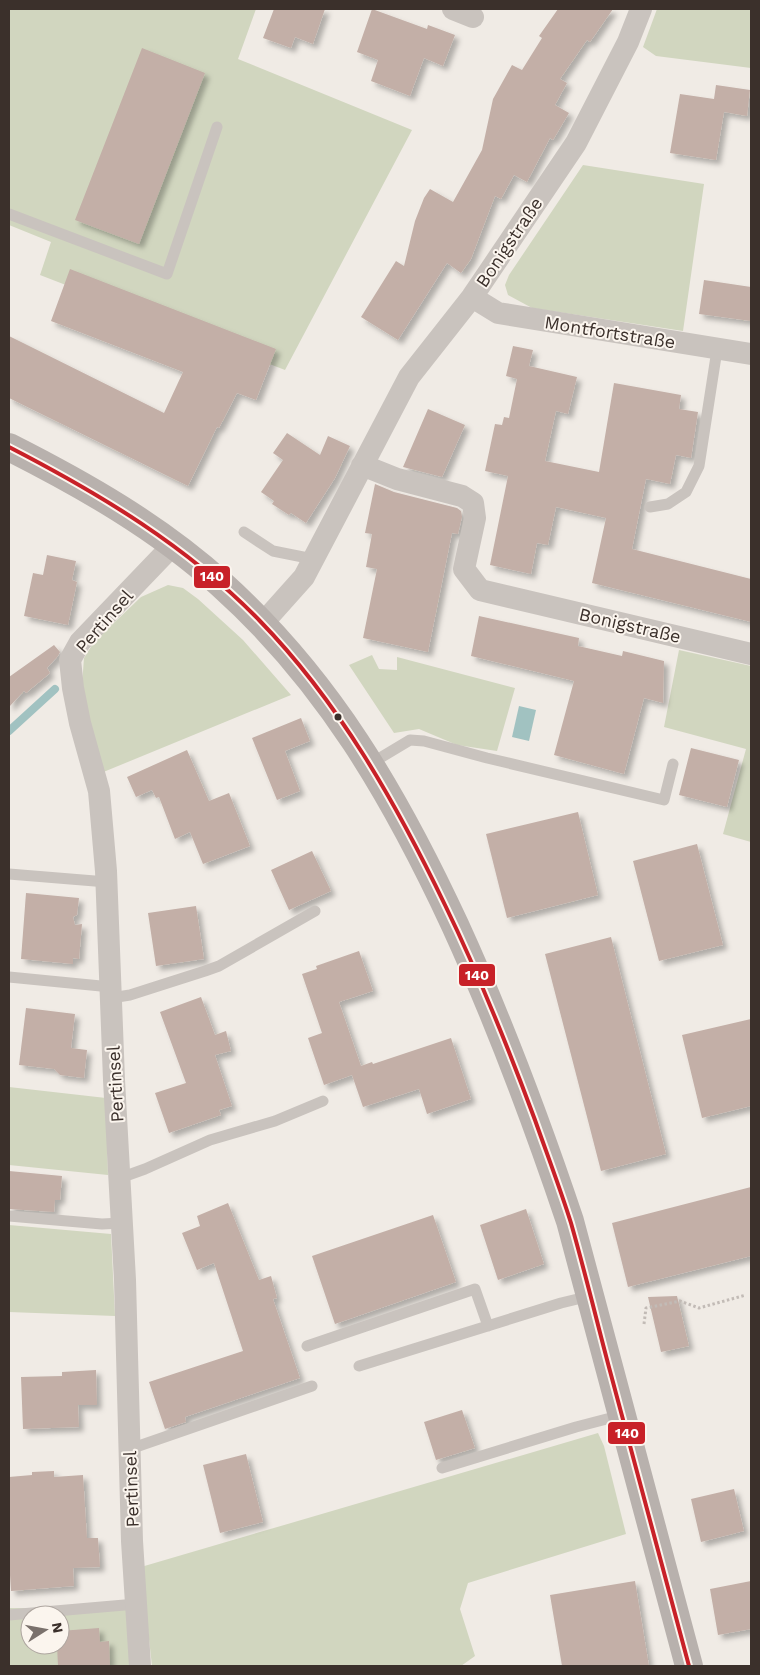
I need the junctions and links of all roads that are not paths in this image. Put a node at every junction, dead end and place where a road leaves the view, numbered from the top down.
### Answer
1 (452, 9) edge
2 (640, 9) edge
3 (473, 17) dead end
4 (218, 127) dead end
5 (9, 214) edge
6 (472, 298) junction
7 (717, 350) junction
8 (751, 354) edge
9 (9, 447) edge
10 (362, 465) junction
11 (650, 507) dead end
12 (244, 532) dead end
13 (173, 545) junction
14 (313, 559) junction
15 (262, 624) junction
16 (751, 654) edge
17 (370, 764) junction
18 (673, 764) dead end
19 (9, 874) edge
20 (107, 882) junction
21 (315, 911) dead end
22 (9, 977) edge
23 (111, 993) junction
24 (323, 1101) dead end
25 (120, 1178) junction
26 (9, 1216) edge
27 (122, 1223) junction
28 (590, 1296) junction
29 (488, 1326) junction
30 (307, 1346) dead end
31 (359, 1366) dead end
32 (312, 1386) dead end
33 (622, 1415) junction
34 (130, 1449) junction
35 (442, 1468) dead end
36 (136, 1604) junction
37 (9, 1615) edge
38 (140, 1666) edge
39 (689, 1666) edge

1 - 3 street
2 - 6 street, Bonigstraße
4 - 5 lane
6 - 7 street, Montfortstraße
6 - 10 street, Bonigstraße
7 - 8 street, Montfortstraße
7 - 11 lane
9 - 13 main road
10 - 14 street, Bonigstraße
10 - 16 street, Bonigstraße
12 - 14 lane
13 - 15 main road
13 - 20 street, Pertinsel
14 - 15 street, Bonigstraße
15 - 17 main road
17 - 18 lane
17 - 28 main road
19 - 20 lane
20 - 23 street, Pertinsel
21 - 23 lane
22 - 23 lane
23 - 25 street, Pertinsel
24 - 25 lane
25 - 27 street, Pertinsel
26 - 27 lane
27 - 34 street, Pertinsel
28 - 29 lane
28 - 33 main road
29 - 30 lane
29 - 31 lane
32 - 34 lane
33 - 35 lane
33 - 39 main road
34 - 36 street, Pertinsel
36 - 37 lane
36 - 38 street, Pertinsel

